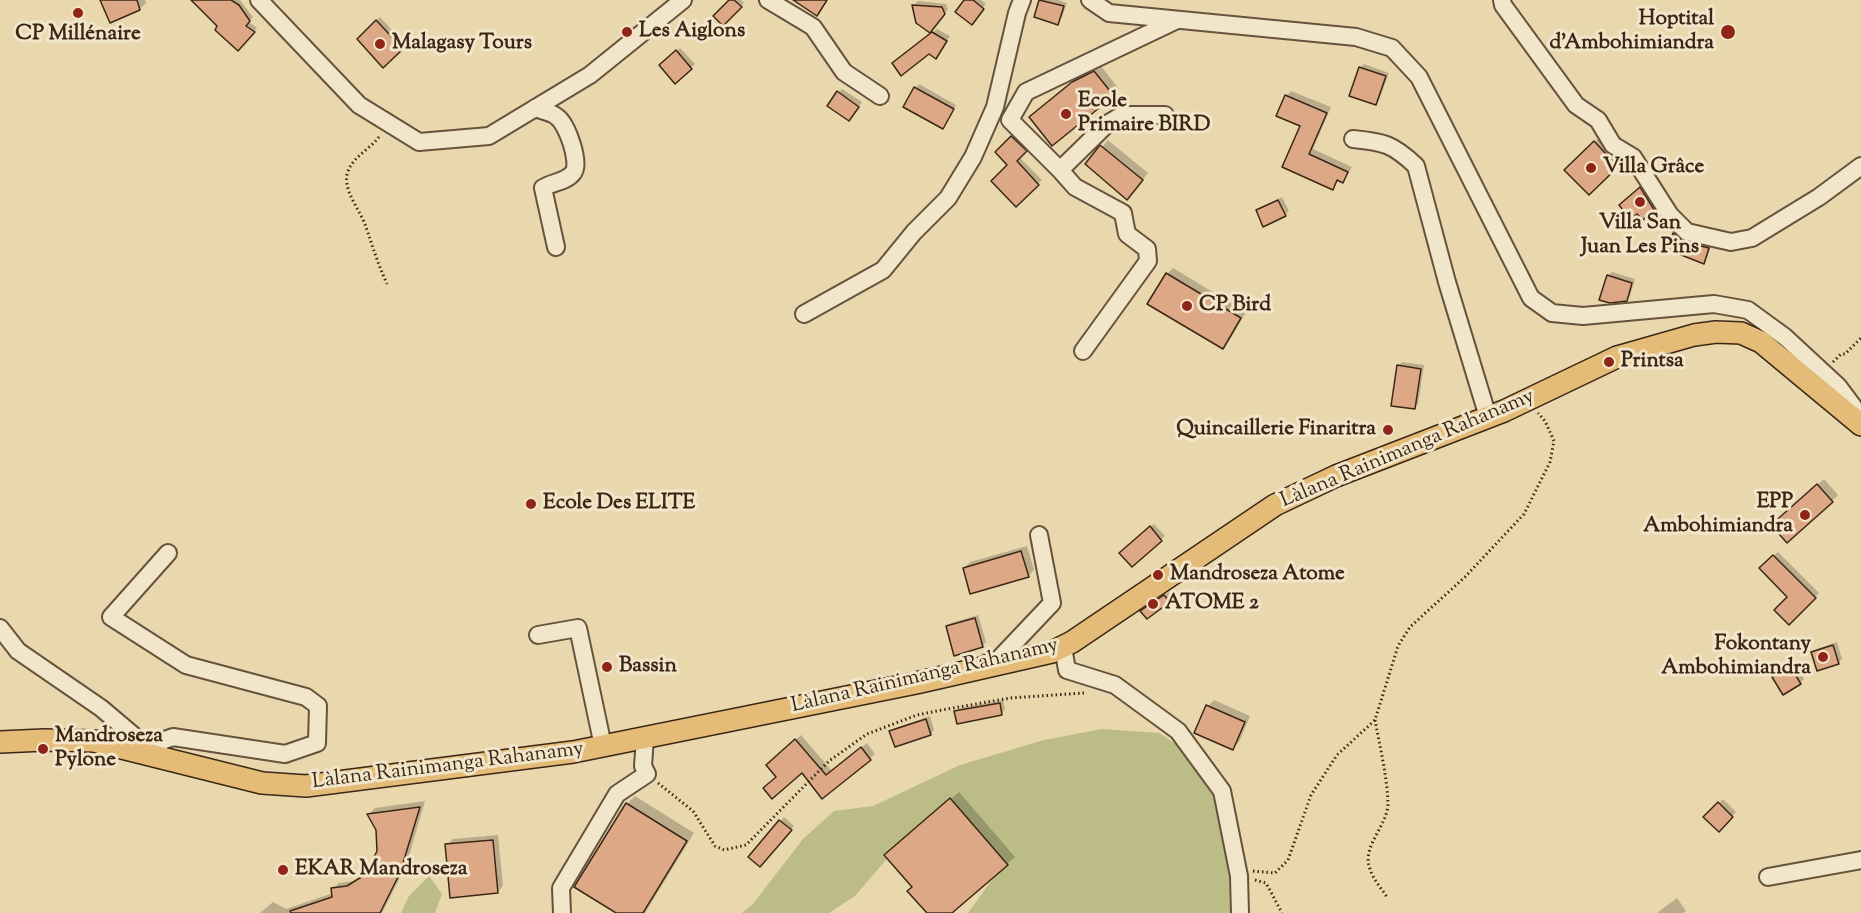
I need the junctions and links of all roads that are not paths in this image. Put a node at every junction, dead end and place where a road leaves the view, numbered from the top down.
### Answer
1 (259, 0) edge
2 (683, 0) edge
3 (768, 0) edge
4 (1022, 0) edge
5 (1090, 0) edge
6 (1502, 0) edge
7 (1178, 20) junction
8 (880, 96) dead end
9 (535, 108) junction
10 (1165, 115) dead end
11 (1353, 139) dead end
12 (1861, 166) edge
13 (1060, 170) junction
14 (556, 247) dead end
15 (804, 314) dead end
16 (1083, 351) dead end
17 (1488, 417) junction
18 (1860, 424) edge
19 (1039, 535) dead end
20 (168, 553) dead end
21 (0, 628) edge
22 (538, 635) dead end
23 (1063, 647) junction
24 (916, 682) junction
25 (645, 738) junction
26 (0, 742) edge
27 (603, 746) junction
28 (159, 757) junction
29 (1861, 861) edge
30 (1768, 877) dead end
31 (562, 913) edge
32 (1240, 913) edge

1 - 9 street
2 - 9 street
3 - 8 street
4 - 15 street
5 - 7 street
6 - 12 street
7 - 13 street
7 - 18 street
9 - 14 street
10 - 13 street
11 - 17 street
13 - 16 street
17 - 18 main road, Làlana Rainimanga Rahanamy
17 - 23 main road, Làlana Rainimanga Rahanamy
19 - 24 street
20 - 28 street
21 - 28 street
22 - 27 street
23 - 24 main road, Làlana Rainimanga Rahanamy
23 - 32 street
24 - 25 main road, Làlana Rainimanga Rahanamy
25 - 27 main road, Làlana Rainimanga Rahanamy
25 - 31 street
26 - 28 main road, Làlana Rainimanga Rahanamy
27 - 28 main road, Làlana Rainimanga Rahanamy
29 - 30 street

